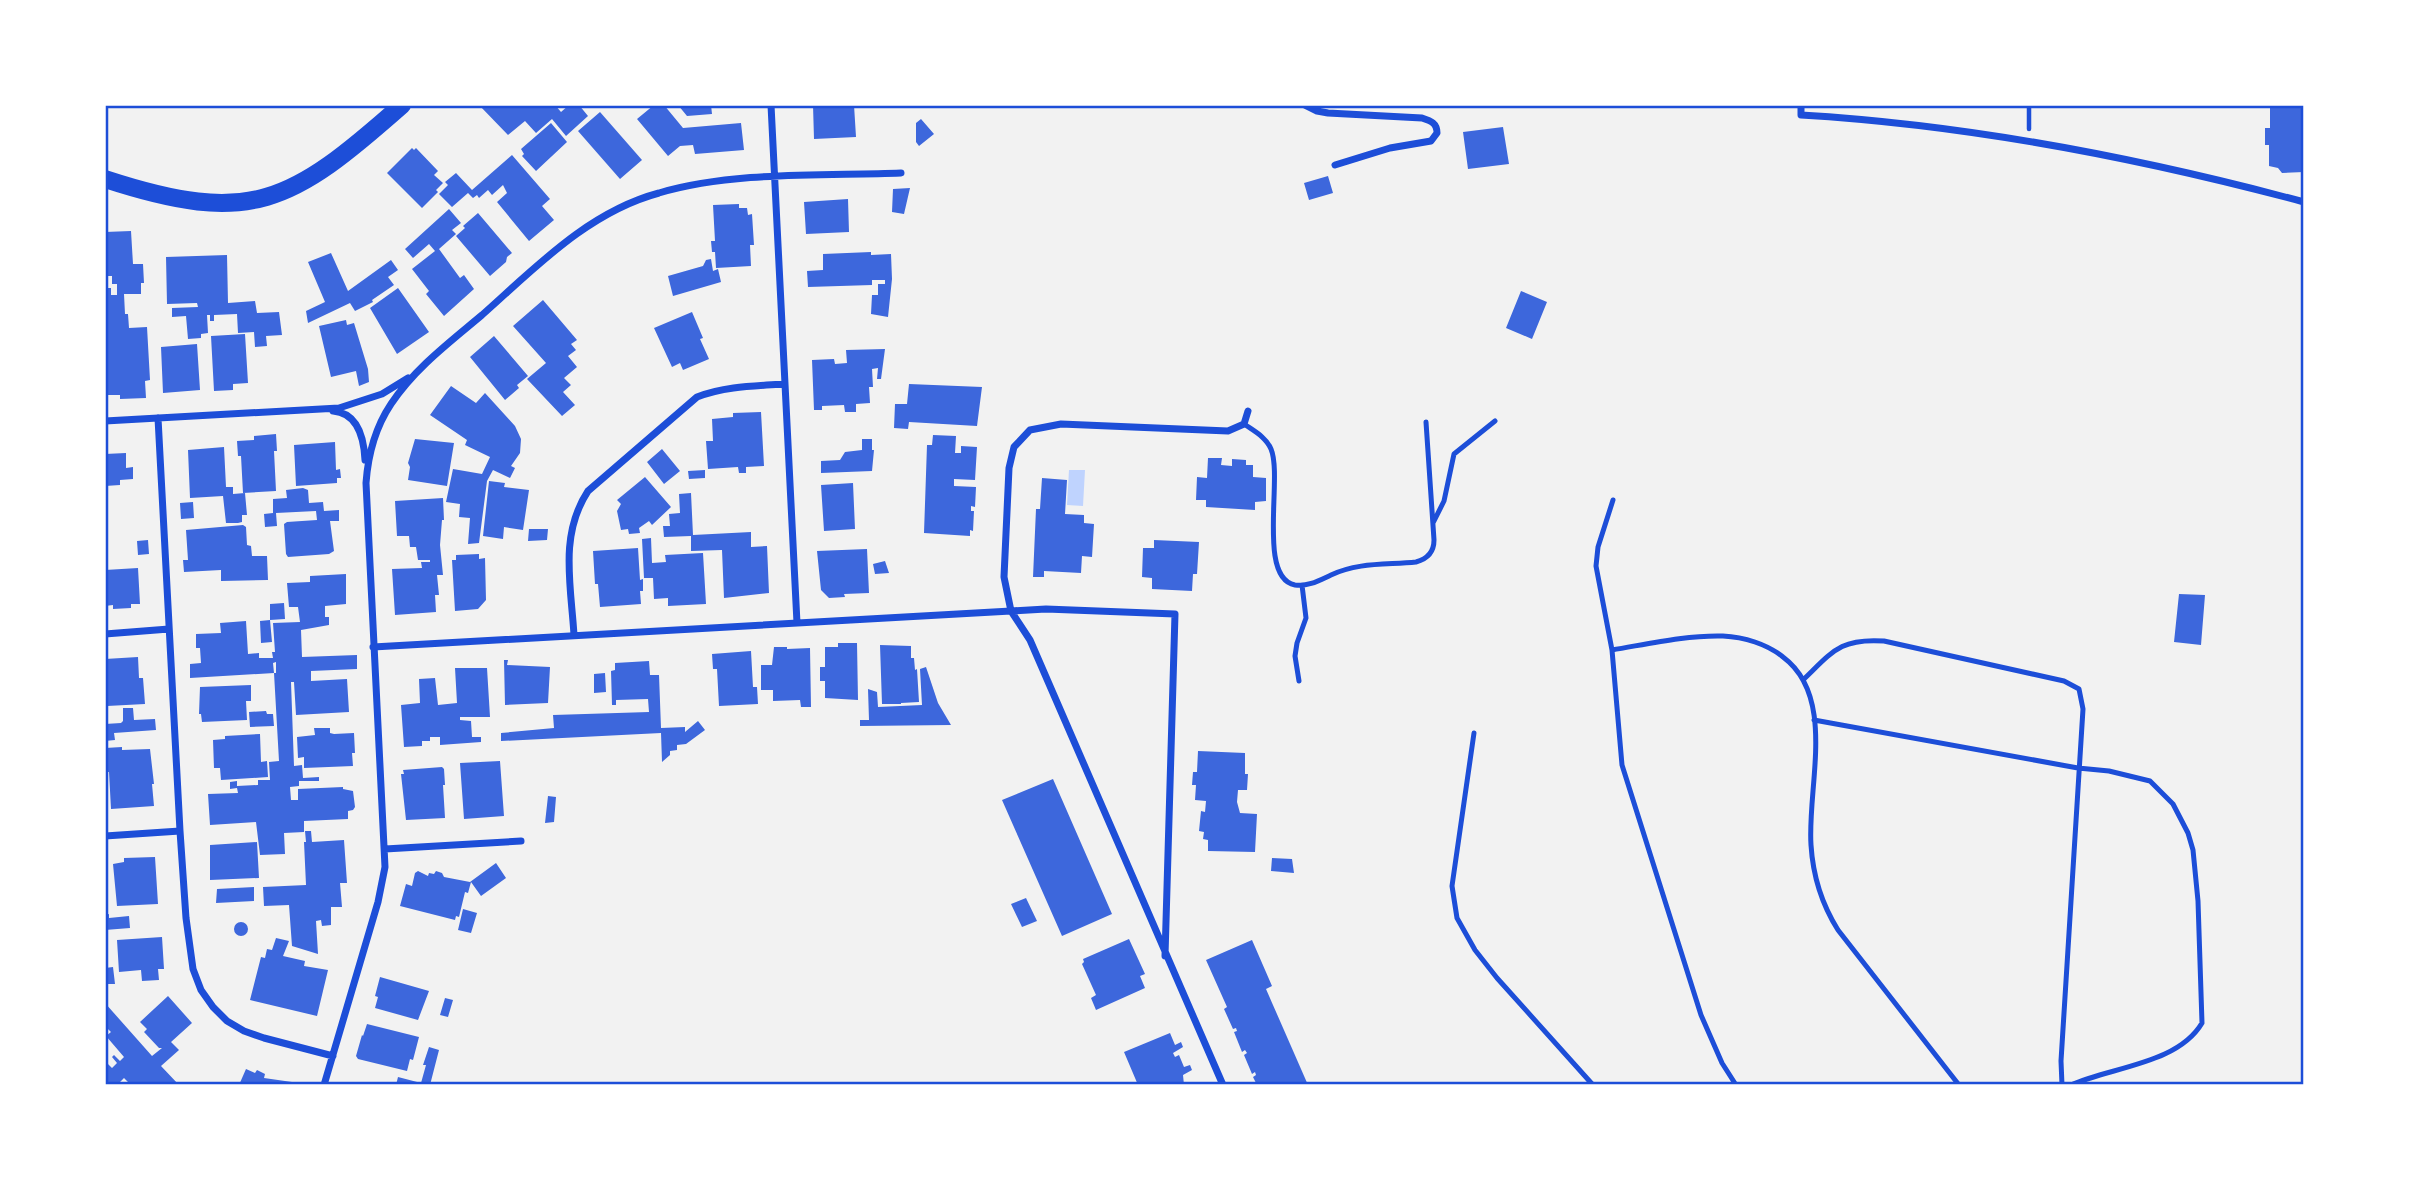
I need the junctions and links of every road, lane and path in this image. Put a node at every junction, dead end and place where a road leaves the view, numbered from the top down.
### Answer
1 (771, 105) edge
2 (1305, 105) edge
3 (1801, 105) edge
4 (394, 107) edge
5 (1335, 166) dead end
6 (901, 173) dead end
7 (775, 178) junction
8 (105, 179) edge
9 (2304, 202) edge
10 (424, 364) junction
11 (785, 384) junction
12 (318, 410) junction
13 (1248, 411) dead end
14 (158, 418) junction
15 (105, 421) edge
16 (1495, 421) dead end
17 (1426, 422) dead end
18 (1244, 424) junction
19 (366, 484) junction
20 (1614, 500) dead end
21 (1433, 524) junction
22 (1302, 585) junction
23 (1011, 611) junction
24 (797, 623) junction
25 (169, 629) junction
26 (105, 634) edge
27 (574, 635) junction
28 (373, 647) junction
29 (1612, 650) junction
30 (1804, 679) junction
31 (1299, 681) dead end
32 (1814, 720) junction
33 (1474, 733) dead end
34 (2078, 768) junction
35 (180, 831) junction
36 (105, 836) edge
37 (521, 841) dead end
38 (385, 849) junction
39 (1166, 956) junction
40 (333, 1056) junction
41 (324, 1085) edge
42 (1223, 1085) edge
43 (1593, 1085) edge
44 (1736, 1085) edge
45 (1959, 1085) edge
46 (2062, 1085) edge
47 (2071, 1085) edge

1 - 7 street
2 - 5 street
3 - 9 street
4 - 8 main road
6 - 7 street
7 - 10 street
7 - 11 street
10 - 12 street
10 - 19 street
11 - 24 street
11 - 27 street
12 - 14 street
12 - 19 street
13 - 18 street
14 - 15 street
14 - 25 street
16 - 21 lane
17 - 21 lane
18 - 22 lane
18 - 23 street
19 - 28 street
20 - 29 lane
21 - 22 lane
22 - 31 lane
23 - 24 street
23 - 39 street
23 - 39 street
24 - 27 street
25 - 26 street
25 - 35 street
27 - 28 street
28 - 38 street
29 - 30 lane
29 - 44 lane
30 - 32 lane
30 - 34 lane
32 - 34 lane
32 - 45 lane
33 - 43 lane
34 - 46 lane
34 - 47 lane
35 - 36 street
35 - 40 street
37 - 38 street
38 - 40 street
39 - 42 street
40 - 41 street

